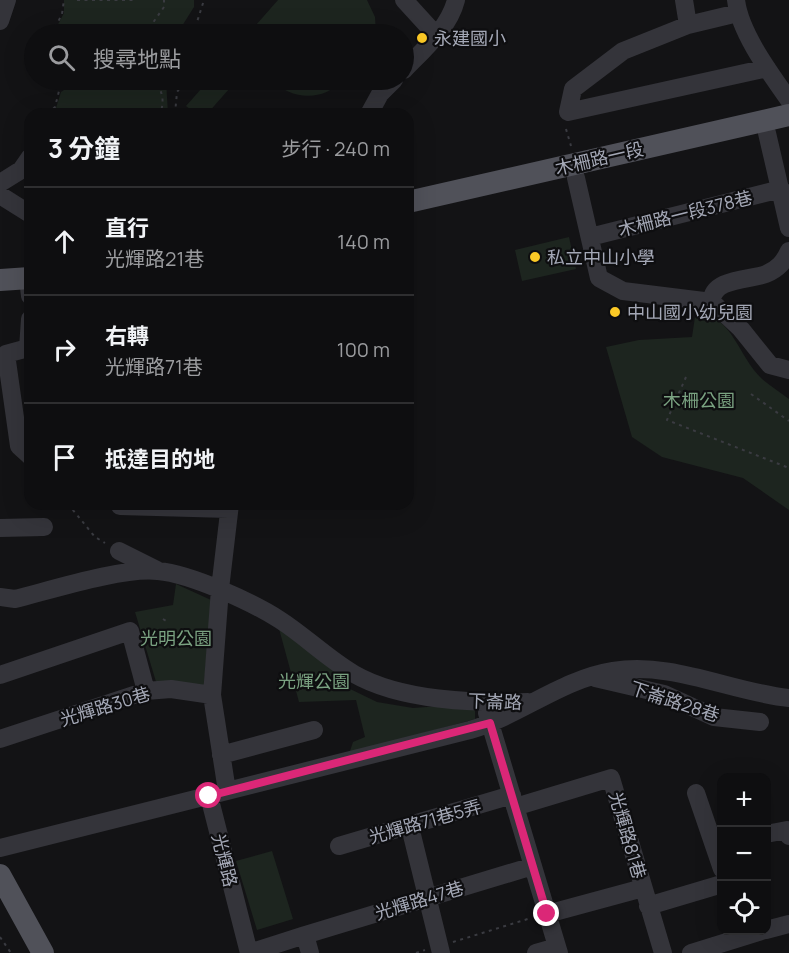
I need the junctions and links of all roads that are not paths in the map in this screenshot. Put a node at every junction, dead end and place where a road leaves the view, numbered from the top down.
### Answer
1 (7, 0) edge
2 (404, 0) edge
3 (456, 0) edge
4 (684, 0) edge
5 (737, 6) edge
6 (0, 21) edge
7 (688, 26) junction
8 (436, 35) junction
9 (414, 59) edge
10 (767, 68) junction
11 (384, 90) edge
12 (789, 100) edge
13 (372, 108) edge
14 (789, 114) edge
15 (789, 129) edge
16 (767, 133) junction
17 (24, 166) edge
18 (576, 177) junction
19 (0, 183) edge
20 (781, 189) junction
21 (0, 195) edge
22 (414, 201) edge
23 (24, 210) edge
24 (414, 215) edge
25 (789, 228) edge
26 (590, 237) junction
27 (789, 251) edge
28 (0, 265) edge
29 (24, 276) edge
30 (24, 279) edge
31 (0, 280) edge
32 (712, 302) junction
33 (24, 349) edge
34 (3, 356) edge
35 (789, 370) edge
36 (24, 451) edge
37 (230, 510) edge
38 (44, 527) dead end
39 (0, 528) edge
40 (119, 551) road end
41 (158, 571) junction
42 (220, 589) junction
43 (0, 597) edge
44 (0, 675) edge
45 (590, 676) junction
46 (146, 691) junction
47 (212, 695) junction
48 (789, 698) edge
49 (534, 702) junction
50 (484, 703) junction
51 (760, 722) dead end
52 (490, 723) junction
53 (314, 730) dead end
54 (0, 739) edge
55 (221, 755) junction
56 (227, 791) junction
57 (696, 793) dead end
58 (209, 796) junction
59 (513, 801) junction
60 (410, 827) junction
61 (788, 833) edge
62 (771, 834) edge
63 (717, 842) edge
64 (339, 846) dead end
65 (0, 848) edge
66 (533, 866) junction
67 (0, 875) edge
68 (717, 885) edge
69 (643, 888) junction
70 (426, 897) junction
71 (648, 906) junction
72 (547, 914) junction
73 (789, 924) edge
74 (771, 929) edge
75 (305, 935) junction
76 (743, 940) edge
77 (440, 949) edge
78 (558, 950) edge
79 (43, 953) edge
80 (248, 953) edge
81 (310, 953) edge
82 (536, 953) edge
83 (663, 953) edge
84 (691, 953) edge

1 - 6 street
2 - 8 street
3 - 8 street
4 - 7 street
5 - 7 street
5 - 10 street
7 - 10 street
8 - 9 street
10 - 12 street
11 - 13 street
14 - 22 main road, 木柵路一段
15 - 16 main road, 木柵路一段
16 - 18 main road, 木柵路一段
16 - 20 street
17 - 19 street
18 - 24 main road, 木柵路一段
18 - 26 street
20 - 25 street
20 - 26 street, 木柵路一段378巷
21 - 23 street
26 - 32 street
27 - 32 street
28 - 29 main road
30 - 31 main road
32 - 35 street
33 - 34 street
34 - 36 street
37 - 42 street
38 - 39 street
40 - 41 street
41 - 42 street, 下崙路
41 - 43 street
42 - 47 street
42 - 50 street, 下崙路
44 - 46 street
45 - 48 street, 下崙路
45 - 49 street, 下崙路
45 - 51 street, 下崙路28巷
46 - 47 street, 光輝路30巷
46 - 54 street, 光輝路30巷
47 - 55 street
49 - 50 street, 下崙路
49 - 52 street
50 - 52 street
52 - 56 street
52 - 59 street
53 - 55 street
55 - 56 street
56 - 58 street
57 - 63 street
58 - 65 street
58 - 80 street, 光輝路
59 - 60 street, 光輝路71巷5弄
59 - 66 street
59 - 69 street, 光輝路81巷
60 - 64 street, 光輝路71巷5弄
60 - 70 street
61 - 62 street
66 - 70 street, 光輝路47巷
66 - 72 street
67 - 79 main road
68 - 71 street
69 - 71 street, 光輝路81巷
69 - 72 street
70 - 75 street, 光輝路47巷
70 - 77 street
71 - 83 street, 光輝路81巷
72 - 78 street
73 - 74 street
75 - 80 street, 光輝路
75 - 81 street
76 - 84 street
78 - 82 street

